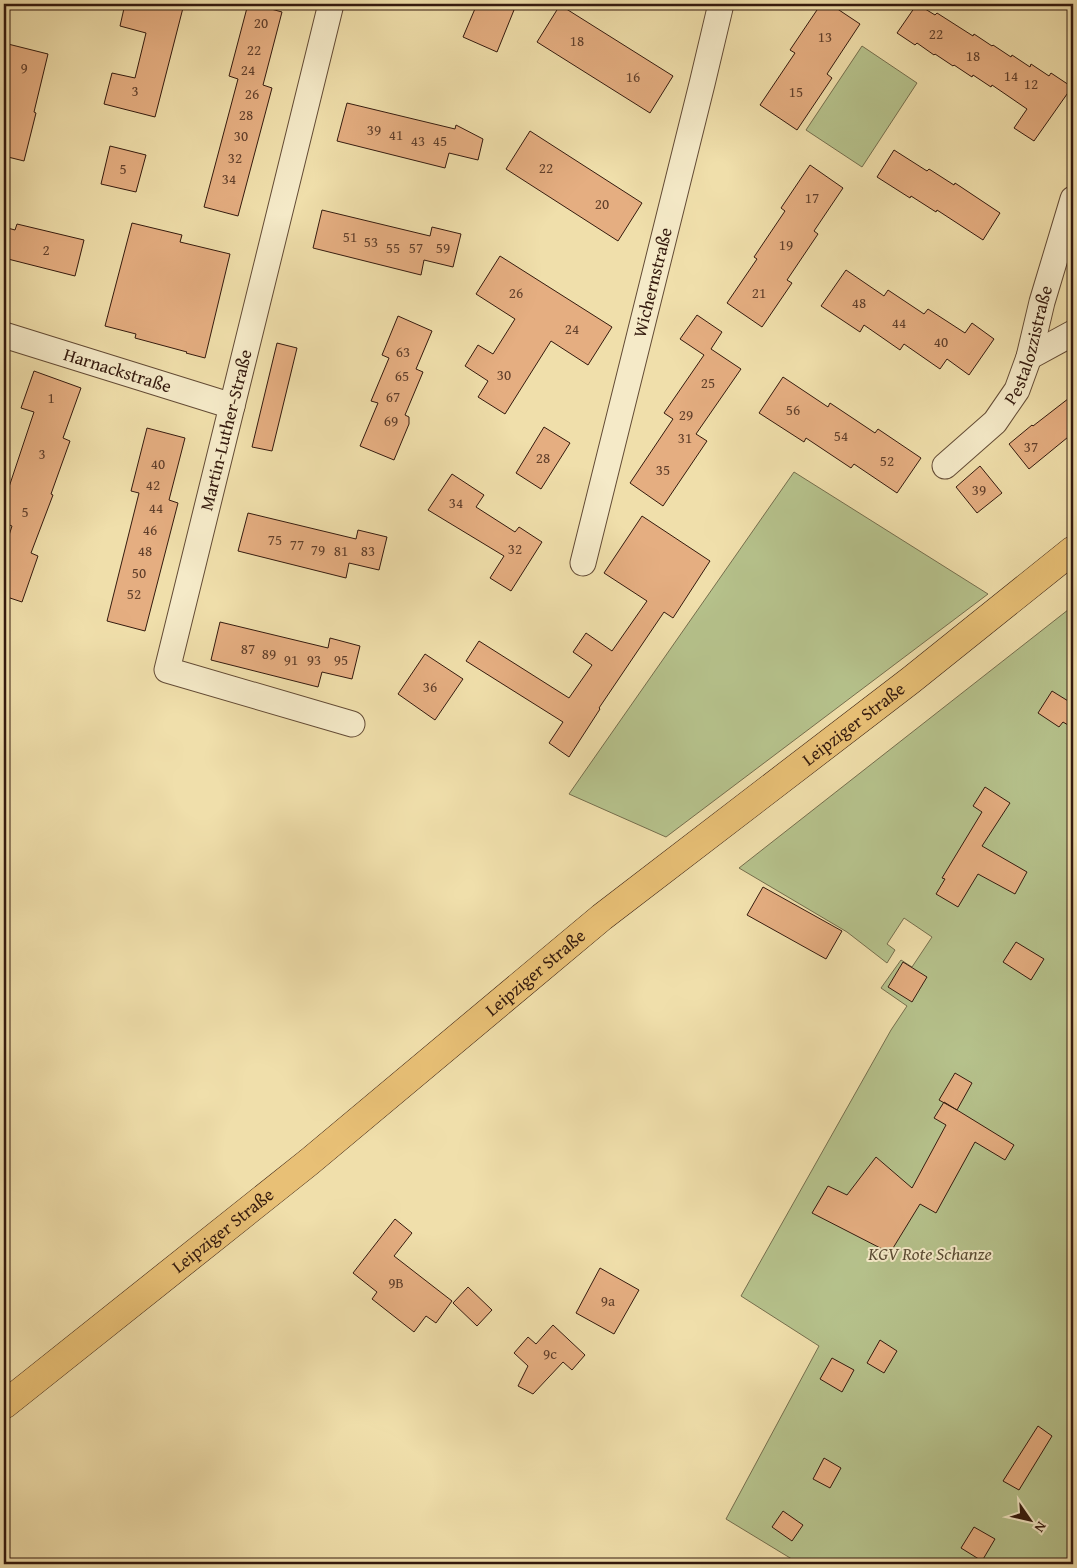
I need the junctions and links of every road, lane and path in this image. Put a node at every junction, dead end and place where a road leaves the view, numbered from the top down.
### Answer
1 (331, 4) edge
2 (721, 4) edge
3 (1073, 199) edge
4 (1073, 333) edge
5 (4, 335) edge
6 (1029, 357) junction
7 (232, 406) junction
8 (945, 466) dead end
9 (1073, 550) edge
10 (583, 562) dead end
11 (352, 724) dead end
12 (4, 1405) edge

1 - 7 street, Martin-Luther-Straße
2 - 10 street, Wichernstraße
3 - 6 street, Pestalozzistraße
4 - 6 street
5 - 7 street, Harnackstraße
6 - 8 street, Pestalozzistraße
7 - 11 street, Martin-Luther-Straße
9 - 12 main road, Leipziger Straße

